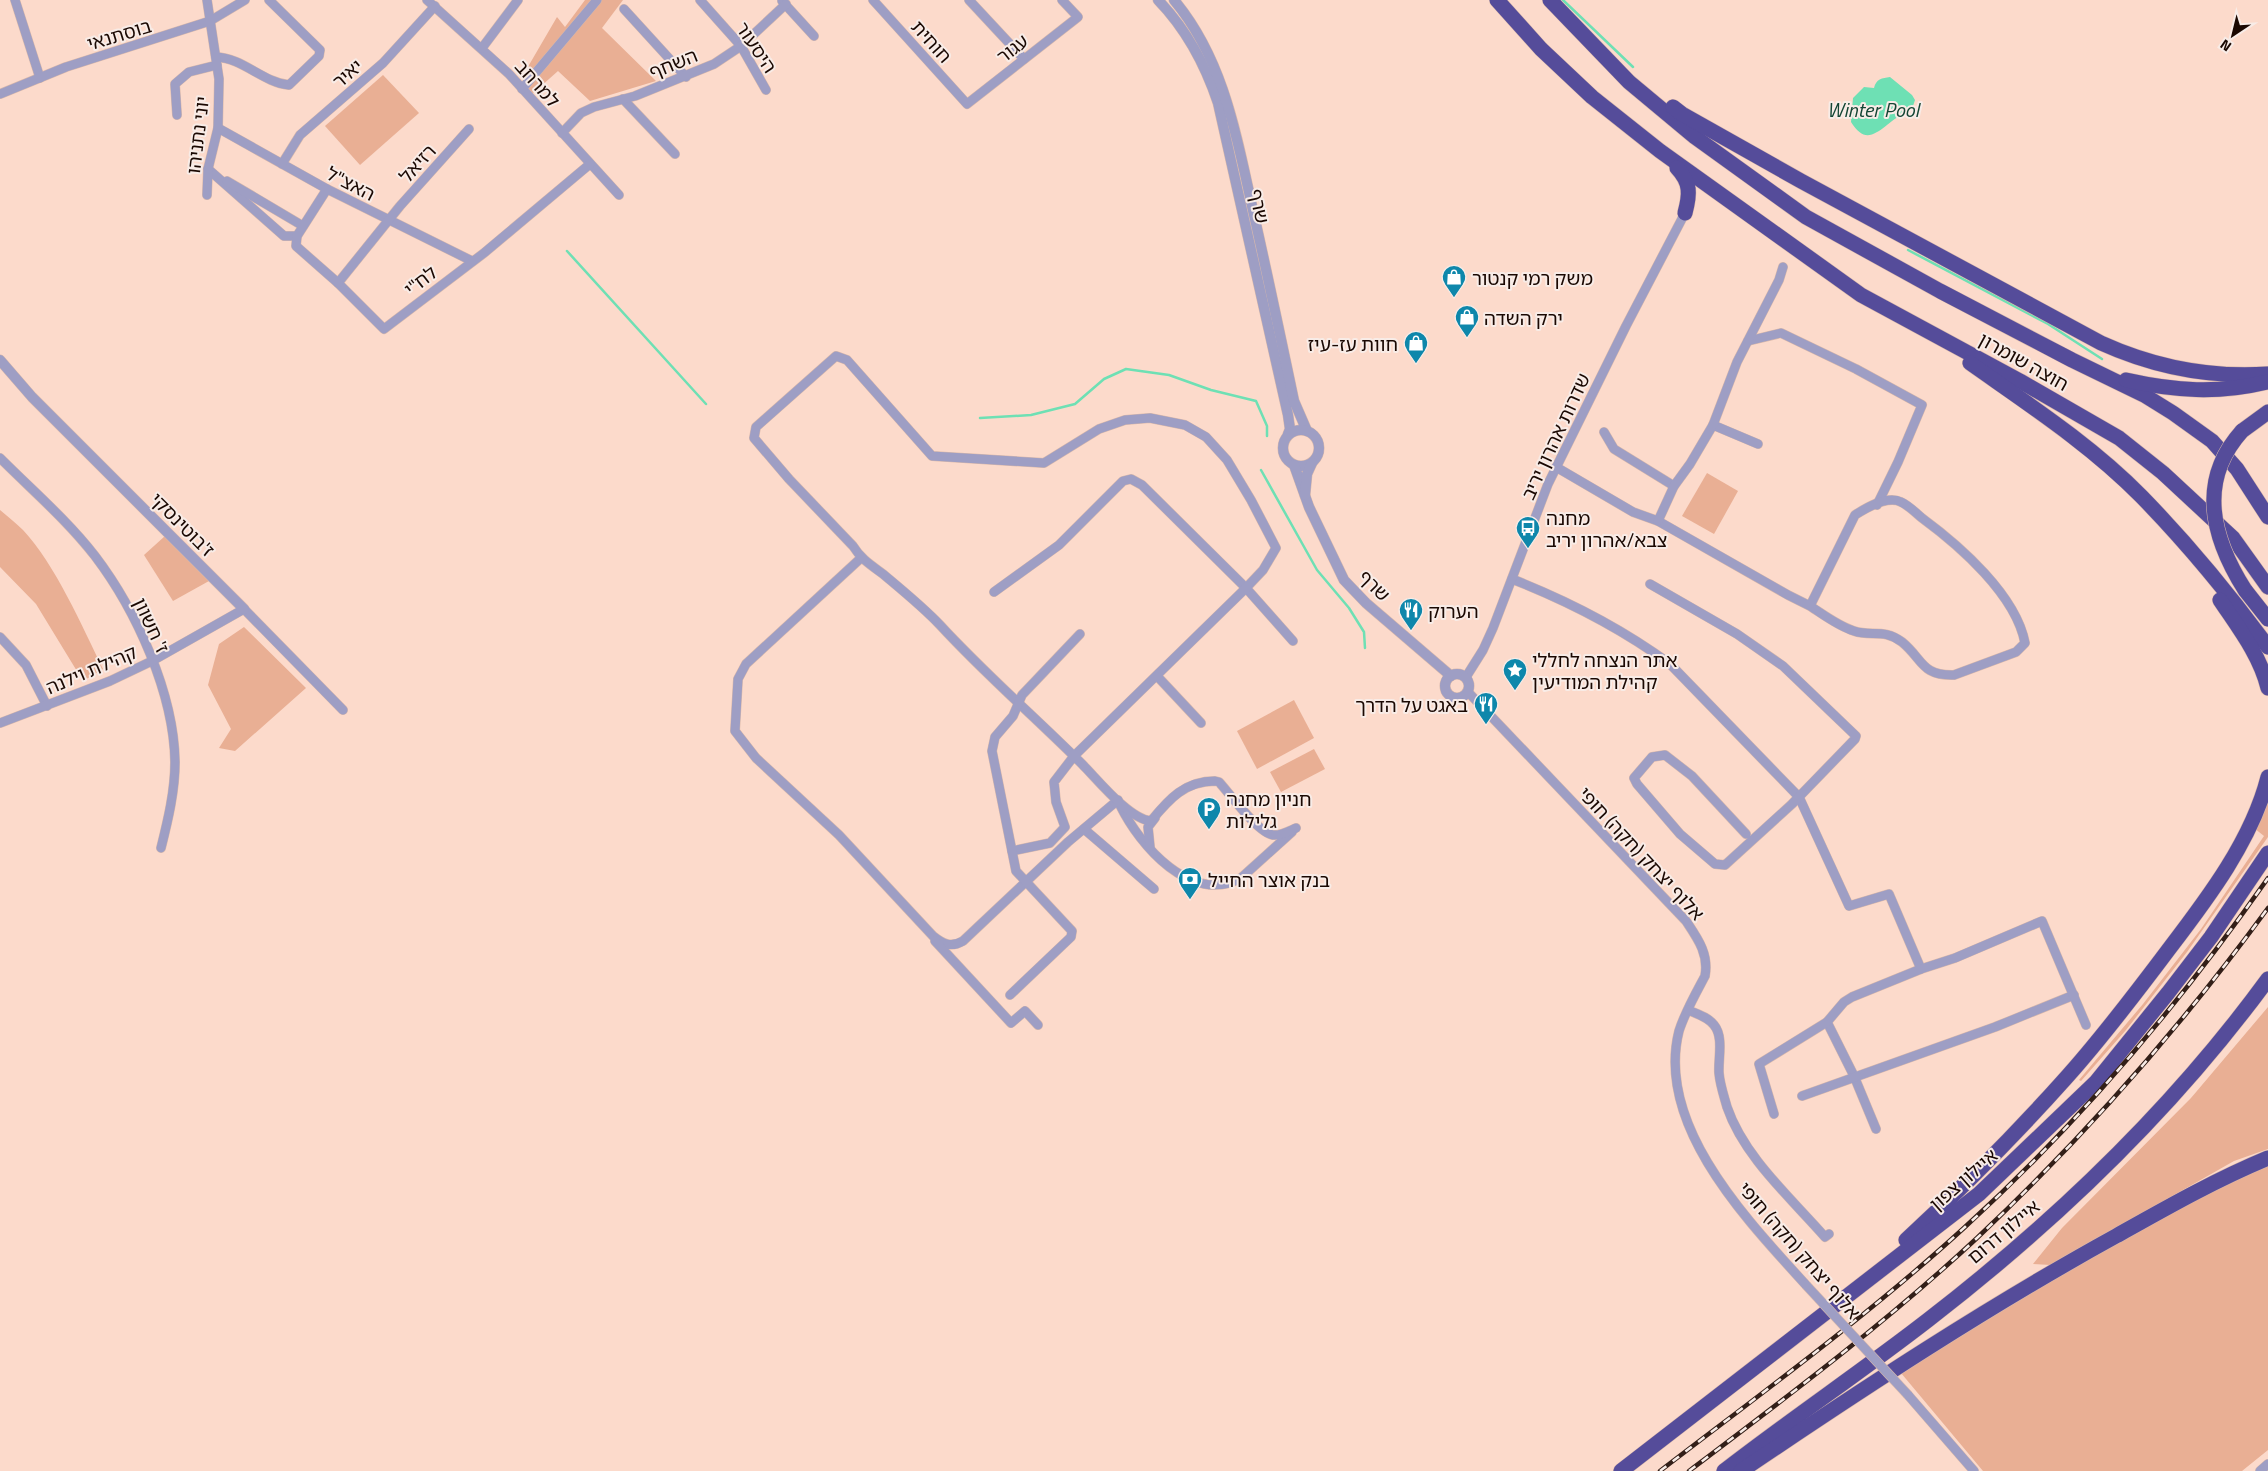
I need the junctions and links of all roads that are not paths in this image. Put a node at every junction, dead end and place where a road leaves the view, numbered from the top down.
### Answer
1 (16, 0) edge
2 (207, 0) edge
3 (245, 0) edge
4 (269, 0) edge
5 (426, 0) edge
6 (518, 0) edge
7 (597, 0) edge
8 (700, 0) edge
9 (873, 0) edge
10 (969, 0) edge
11 (1062, 0) edge
12 (1158, 0) edge
13 (1174, 0) edge
14 (1497, 0) edge
15 (1550, 0) edge
16 (784, 2) edge
17 (435, 6) junction
18 (624, 9) dead end
19 (210, 21) junction
20 (1574, 26) junction
21 (814, 36) dead end
22 (740, 46) junction
23 (482, 48) junction
24 (1024, 59) junction
25 (216, 61) junction
26 (686, 77) junction
27 (40, 78) junction
28 (522, 89) junction
29 (766, 90) dead end
30 (0, 94) edge
31 (623, 99) junction
32 (967, 104) joint
33 (176, 115) dead end
34 (218, 128) junction
35 (469, 129) dead end
36 (562, 133) junction
37 (1660, 151) junction
38 (675, 154) dead end
39 (282, 164) junction
40 (590, 164) junction
41 (208, 169) junction
42 (327, 189) junction
43 (207, 195) dead end
44 (619, 195) dead end
45 (1732, 204) junction
46 (1685, 213) junction
47 (391, 221) junction
48 (303, 226) junction
49 (297, 236) junction
50 (472, 261) junction
51 (1783, 267) dead end
52 (338, 283) junction
53 (1861, 295) junction
54 (1748, 341) junction
55 (0, 360) edge
56 (2102, 374) junction
57 (2268, 374) edge
58 (2268, 381) edge
59 (2268, 412) edge
60 (1713, 425) junction
61 (1307, 431) junction
62 (1604, 432) dead end
63 (1288, 434) junction
64 (1758, 444) dead end
65 (0, 458) edge
66 (1312, 463) junction
67 (1294, 466) junction
68 (1556, 467) junction
69 (1674, 486) junction
70 (1305, 496) junction
71 (1877, 505) junction
72 (2268, 517) edge
73 (1658, 521) junction
74 (2174, 532) junction
75 (861, 558) junction
76 (1512, 579) junction
77 (1650, 584) dead end
78 (2268, 586) edge
79 (1246, 588) junction
80 (994, 592) dead end
81 (1810, 606) junction
82 (244, 609) junction
83 (2268, 619) edge
84 (1080, 634) dead end
85 (0, 637) edge
86 (1293, 640) dead end
87 (2268, 647) edge
88 (152, 661) junction
89 (1157, 676) junction
90 (1451, 676) junction
91 (1466, 677) junction
92 (2268, 688) edge
93 (1468, 692) junction
94 (1019, 705) junction
95 (47, 706) junction
96 (344, 710) dead end
97 (0, 723) edge
98 (1201, 723) dead end
99 (1074, 756) junction
100 (2268, 777) edge
101 (1799, 797) junction
102 (1118, 800) junction
103 (1151, 821) junction
104 (1084, 829) junction
105 (1746, 834) dead end
106 (161, 848) dead end
107 (1150, 848) junction
108 (1012, 851) junction
109 (2268, 853) edge
110 (1026, 883) junction
111 (1154, 889) dead end
112 (901, 901) junction
113 (1921, 969) junction
114 (2268, 979) edge
115 (1010, 995) dead end
116 (2074, 995) junction
117 (1688, 1010) junction
118 (1827, 1022) junction
119 (1038, 1024) dead end
120 (2086, 1025) dead end
121 (1854, 1076) junction
122 (1802, 1096) dead end
123 (1774, 1114) dead end
124 (1876, 1129) dead end
125 (2268, 1158) edge
126 (1829, 1234) dead end
127 (1840, 1303) junction
128 (2268, 1464) edge
129 (1621, 1471) edge
130 (1724, 1471) edge
131 (1741, 1471) edge
132 (1974, 1471) edge
133 (2260, 1471) edge

1 - 27 street
2 - 19 street, יוני נתניהו
3 - 19 street, בוסתנאי
4 - 25 street
5 - 17 street, למרחב
6 - 23 street
7 - 28 street
8 - 22 street, היסעור
9 - 32 street, חוחית
10 - 24 street
11 - 24 street, עגור
12 - 63 street, שרף
13 - 61 street, שרף
14 - 37 highway
15 - 20 highway
16 - 21 street
16 - 22 street, השחף
17 - 23 street, למרחב
17 - 39 street, יאיר
18 - 26 street
19 - 25 street, יוני נתניהו
19 - 27 street, בוסתנאי
20 - 56 highway
20 - 57 highway
22 - 26 street, השחף
22 - 29 street, היסעור
23 - 28 street, למרחב
24 - 32 street, עגור
25 - 33 street
25 - 34 street, יוני נתניהו
26 - 31 street, השחף
27 - 30 street, בוסתנאי
28 - 36 street, למרחב
31 - 36 street, השחף
31 - 38 street
34 - 39 street, האצ"ל
34 - 41 street, יוני נתניהו
35 - 47 street, רזיאל
36 - 40 street, למרחב
37 - 45 highway
37 - 46 highway
39 - 42 street, האצ"ל
40 - 44 street, למרחב
40 - 50 street, לח"י
41 - 43 street, יוני נתניהו
41 - 48 street
41 - 49 street
42 - 47 street, האצ"ל
42 - 48 street
45 - 46 highway
45 - 53 highway, חוצה שומרון
46 - 68 street, שדרות אהרון יריב
47 - 50 street, האצ"ל
47 - 52 street
48 - 49 street
49 - 52 street
50 - 52 street, לח"י
51 - 54 street
53 - 74 highway
53 - 78 highway, חוצה שומרון
54 - 60 street
54 - 71 street
55 - 82 street, ז'בוטינסקי
56 - 58 highway
56 - 72 highway
59 - 83 highway, bridge
60 - 64 street
60 - 69 street
61 - 63 street
61 - 66 street
62 - 69 street
63 - 67 street
65 - 88 street, ז' חשוון
66 - 67 street
66 - 70 street
67 - 70 street, שרף
68 - 73 street
68 - 76 street, שדרות אהרון יריב
69 - 73 street
70 - 90 street, שרף
71 - 81 street
71 - 81 street
73 - 81 street
74 - 87 highway
74 - 92 highway
75 - 79 street
75 - 94 street
75 - 112 street
76 - 91 street, שדרות אהרון יריב
76 - 101 street
77 - 101 street
79 - 80 street
79 - 86 street
79 - 89 street
82 - 88 street, קהילת וילנה
82 - 96 street, ז'בוטינסקי
84 - 94 street
85 - 95 street
88 - 95 street, קהילת וילנה
88 - 106 street, ז' חשוון
89 - 98 street
89 - 99 street
90 - 91 street
90 - 93 street
91 - 93 street
93 - 117 street, אלוף יצחק (חקה) חופי
94 - 99 street
94 - 108 street
95 - 97 street, קהילת וילנה
99 - 102 street
99 - 108 street
100 - 127 highway
101 - 105 street
101 - 113 street
102 - 103 street
102 - 104 street
102 - 107 street
103 - 107 street
103 - 107 street
104 - 110 street
104 - 111 street
108 - 110 street
109 - 127 highway, איילון צפון
110 - 112 street
110 - 115 street
112 - 119 street
113 - 116 street
113 - 118 street
114 - 130 highway, איילון דרום
116 - 120 street
116 - 121 street
117 - 126 street
117 - 132 street, אלוף יצחק (חקה) חופי, bridge
118 - 121 street
118 - 123 street
121 - 122 street
121 - 124 street
125 - 131 highway
127 - 129 highway, איילון צפון
128 - 133 street

